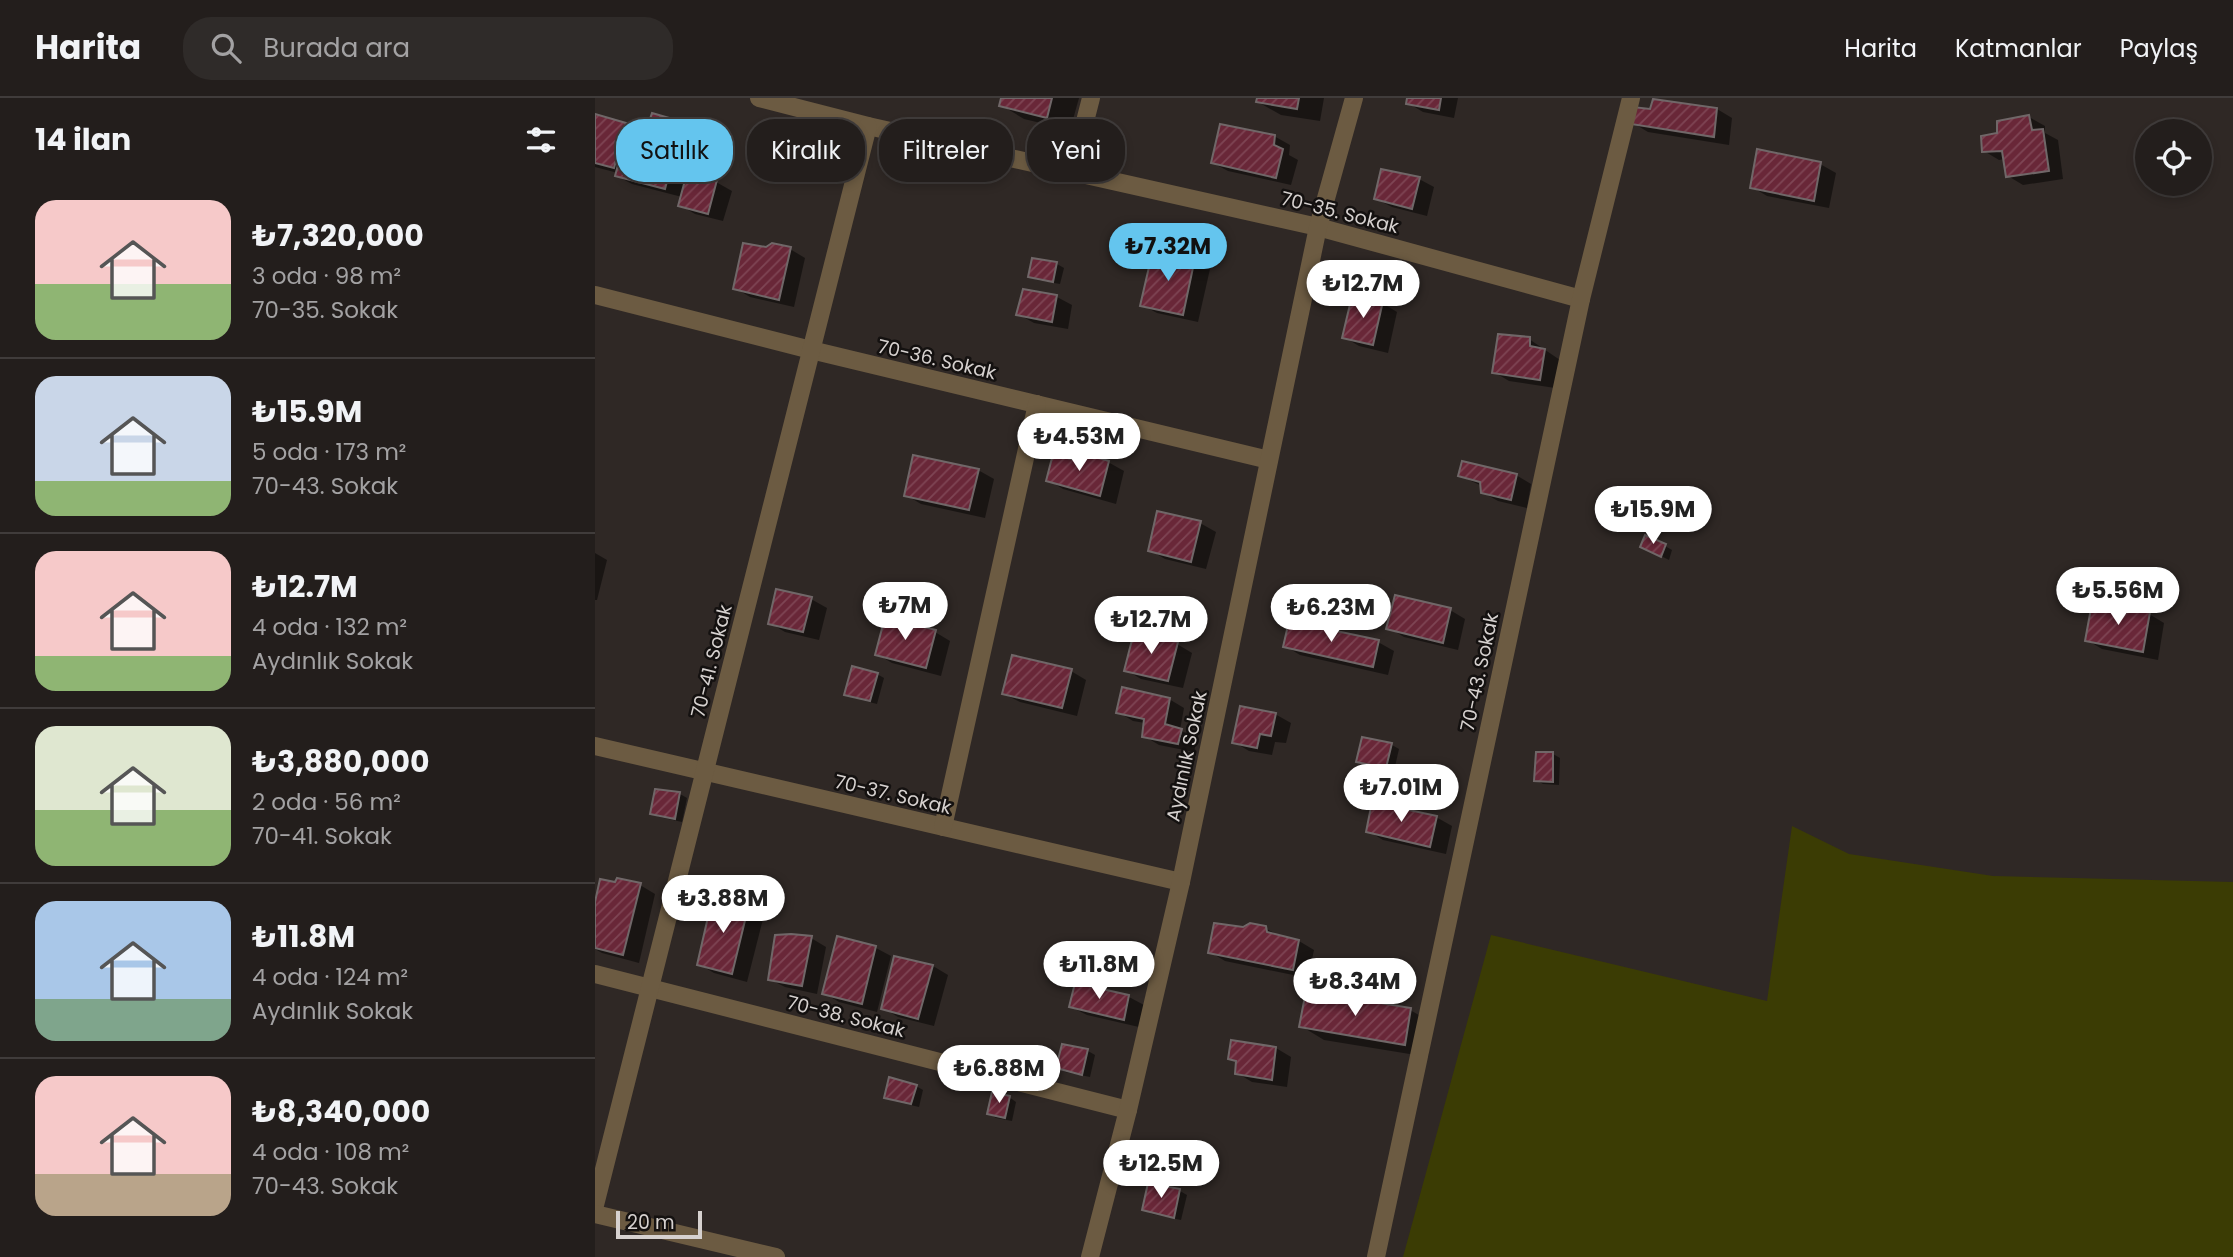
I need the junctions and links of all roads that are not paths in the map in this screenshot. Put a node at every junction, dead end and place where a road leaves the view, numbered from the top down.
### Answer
1 (759, 98) edge
2 (1091, 98) edge
3 (1354, 98) edge
4 (1631, 98) edge
5 (1086, 119) edge
6 (868, 126) junction
7 (1027, 162) edge
8 (1117, 182) edge
9 (1318, 227) junction
10 (595, 295) edge
11 (1581, 299) junction
12 (811, 350) junction
13 (1037, 404) junction
14 (1269, 460) junction
15 (595, 746) edge
16 (705, 772) junction
17 (943, 827) junction
18 (1181, 882) junction
19 (595, 974) edge
20 (650, 988) junction
21 (1128, 1110) junction
22 (595, 1205) edge
23 (595, 1214) edge
24 (776, 1257) edge
25 (1090, 1257) edge
26 (1376, 1257) edge

1 - 6 street, 70-35. Sokak
2 - 5 street
3 - 9 street, Aydınlık Sokak
4 - 11 street, 70-43. Sokak
6 - 7 street, 70-35. Sokak
6 - 12 street, 70-41. Sokak
8 - 9 street, 70-35. Sokak
9 - 11 street, 70-35. Sokak
9 - 14 street, Aydınlık Sokak
10 - 12 street, 70-36. Sokak
11 - 26 street, 70-43. Sokak
12 - 13 street, 70-36. Sokak
12 - 16 street, 70-41. Sokak
13 - 14 street, 70-36. Sokak
13 - 17 street
14 - 18 street, Aydınlık Sokak
15 - 16 street, 70-37. Sokak
16 - 17 street, 70-37. Sokak
16 - 20 street, 70-41. Sokak
17 - 18 street, 70-37. Sokak
18 - 21 street, Aydınlık Sokak
19 - 20 street, 70-38. Sokak
20 - 21 street, 70-38. Sokak
20 - 22 street, 70-41. Sokak
21 - 25 street, Aydınlık Sokak
23 - 24 street

